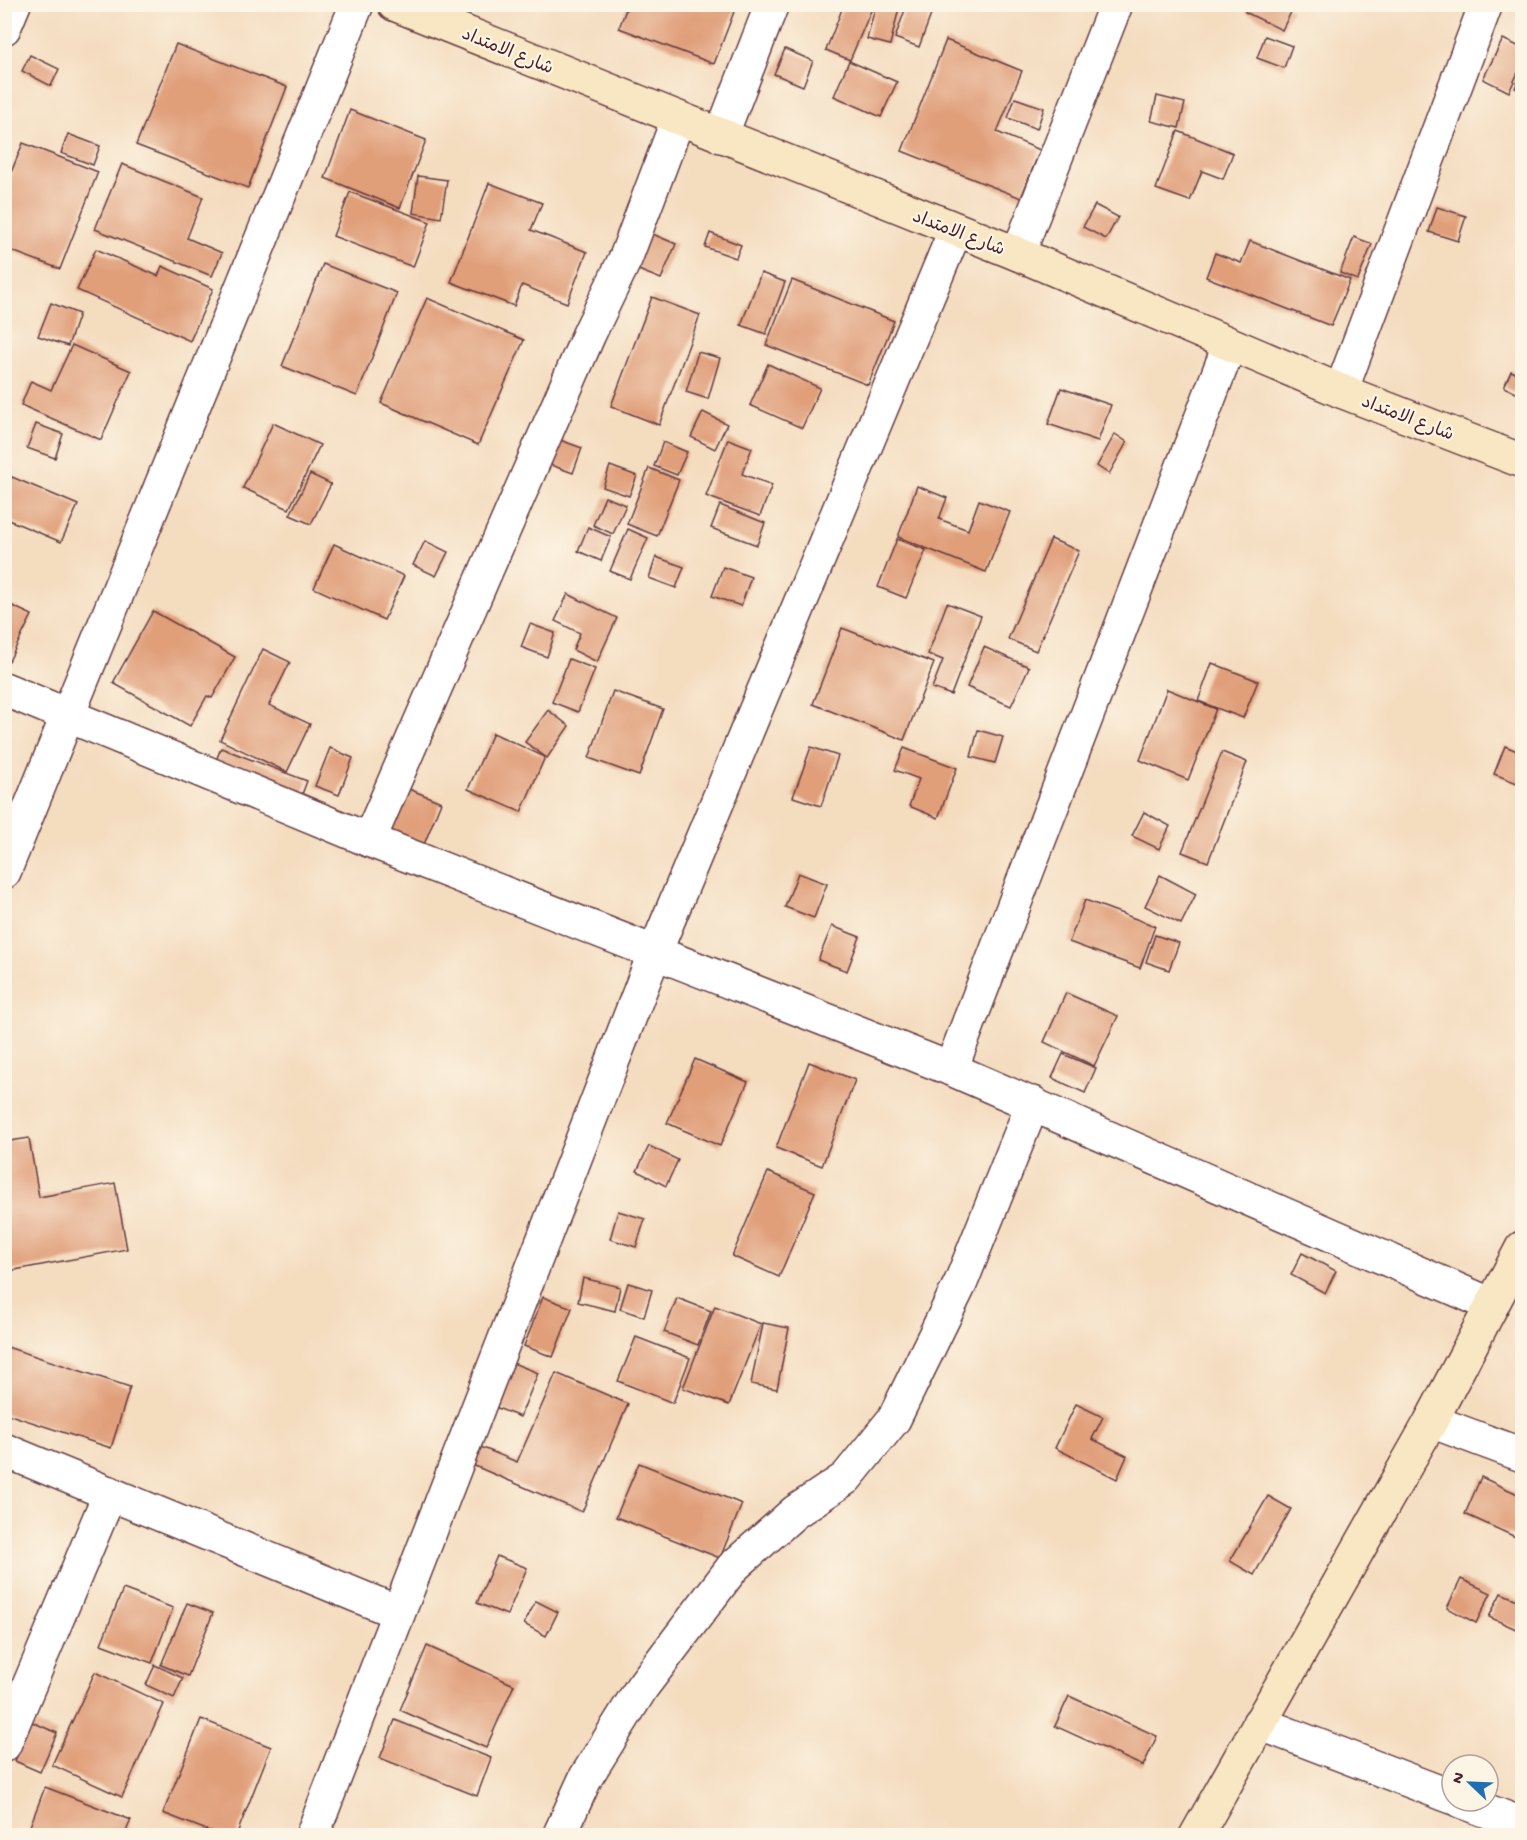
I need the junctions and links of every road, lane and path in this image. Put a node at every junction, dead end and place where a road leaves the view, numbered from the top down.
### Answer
1 (14, 4) edge
2 (357, 4) edge
3 (772, 4) edge
4 (1116, 4) edge
5 (1486, 4) edge
6 (415, 8) edge
7 (4, 28) edge
8 (678, 119) junction
9 (721, 136) junction
10 (954, 231) junction
11 (1018, 254) junction
12 (1229, 346) junction
13 (1341, 392) junction
14 (1522, 461) edge
15 (4, 689) edge
16 (69, 714) junction
17 (369, 840) junction
18 (4, 872) edge
19 (655, 952) junction
20 (951, 1069) junction
21 (1033, 1103) junction
22 (1522, 1248) edge
23 (1492, 1305) junction
24 (1431, 1421) junction
25 (4, 1450) edge
26 (1522, 1455) edge
27 (110, 1493) junction
28 (397, 1611) junction
29 (1259, 1724) junction
30 (4, 1745) edge
31 (1440, 1792) edge
32 (1493, 1813) edge
33 (1522, 1824) edge
34 (312, 1836) edge
35 (559, 1836) edge
36 (1196, 1836) edge

1 - 7 street
2 - 16 street
3 - 9 street
4 - 11 street
5 - 13 street
6 - 8 street, شارع الامتداد
8 - 9 street, شارع الامتداد
8 - 17 street
9 - 10 street, شارع الامتداد
10 - 11 street, شارع الامتداد
10 - 19 street
11 - 12 street, شارع الامتداد
12 - 13 street, شارع الامتداد
12 - 20 street
13 - 14 street, شارع الامتداد
15 - 16 street
16 - 17 street
16 - 18 street
17 - 19 street
19 - 20 street
19 - 28 street
20 - 21 street
21 - 23 street
21 - 35 street
22 - 23 street
23 - 24 street
24 - 26 street
24 - 29 street
25 - 27 street
27 - 28 street
27 - 30 street
28 - 34 street
29 - 31 street
29 - 36 street
32 - 33 street

